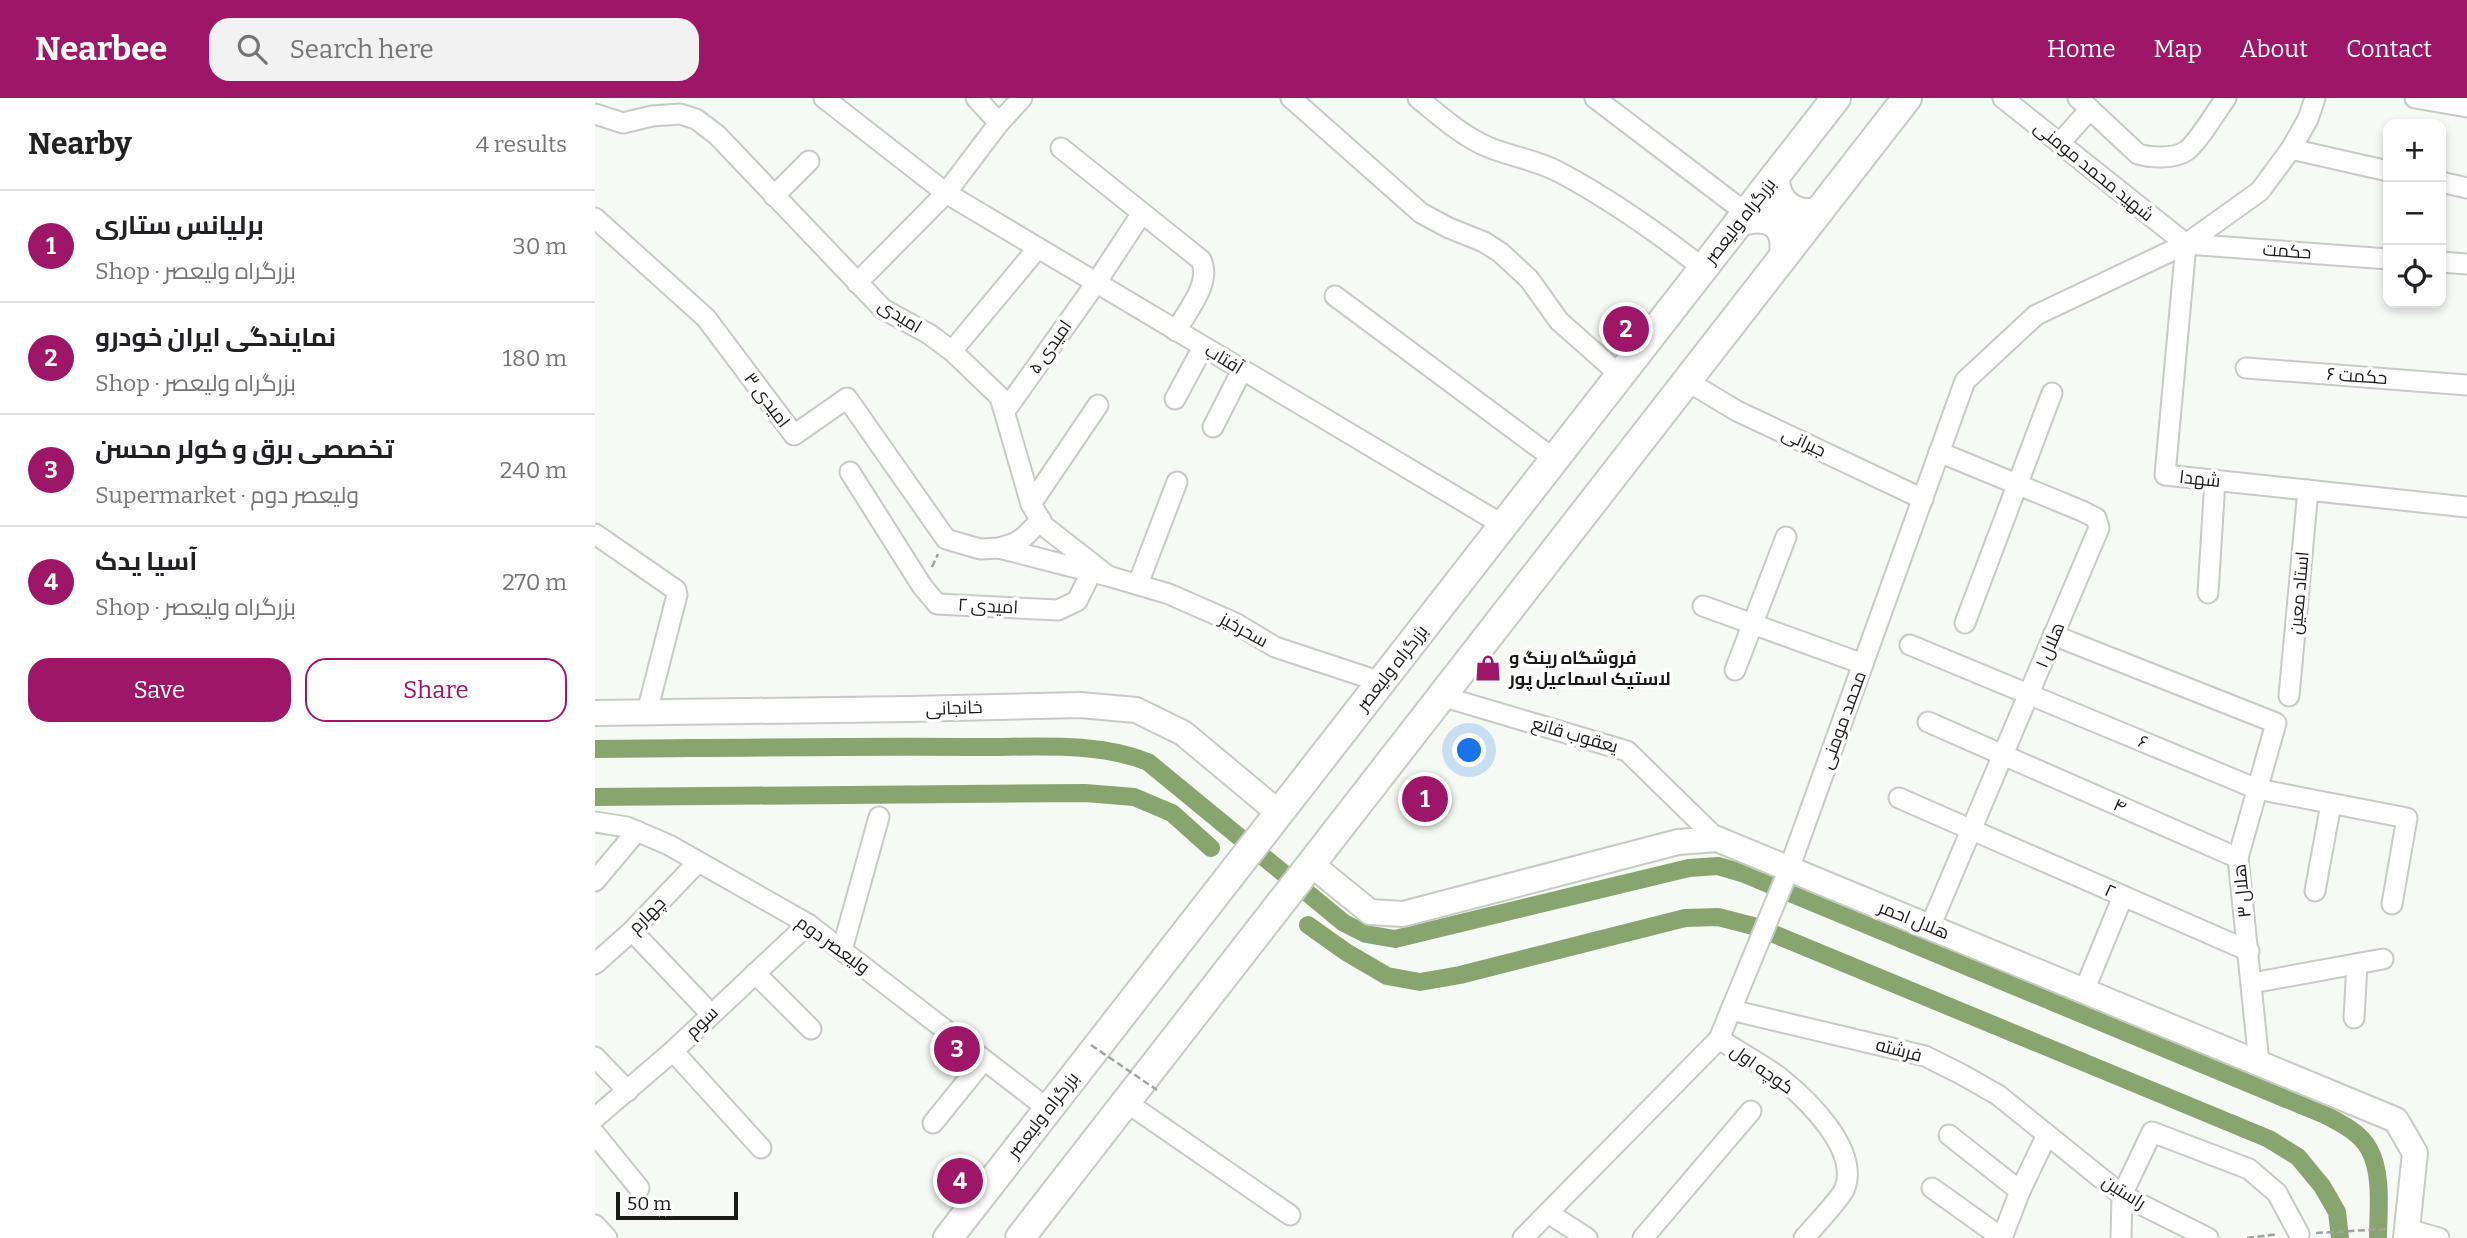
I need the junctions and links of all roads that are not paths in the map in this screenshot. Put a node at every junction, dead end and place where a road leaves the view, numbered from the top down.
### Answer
1 (690, 98) edge
2 (824, 98) edge
3 (975, 98) edge
4 (1022, 98) edge
5 (1291, 98) edge
6 (1417, 98) edge
7 (1595, 98) edge
8 (1836, 98) edge
9 (1907, 98) edge
10 (2003, 98) edge
11 (2226, 98) edge
12 (2315, 98) edge
13 (2415, 98) edge
14 (2084, 104) edge
15 (2467, 107) edge
16 (596, 116) edge
17 (695, 119) junction
18 (999, 123) junction
19 (2060, 143) junction
20 (1061, 148) dead end
21 (2291, 149) junction
22 (809, 161) dead end
23 (2383, 169) edge
24 (1775, 176) junction
25 (2446, 183) edge
26 (2467, 188) edge
27 (946, 193) junction
28 (774, 195) junction
29 (1819, 211) junction
30 (1142, 213) junction
31 (1743, 217) junction
32 (595, 218) edge
33 (2186, 244) junction
34 (1037, 248) junction
35 (1784, 255) junction
36 (2383, 258) edge
37 (2446, 262) edge
38 (2467, 264) edge
39 (1703, 268) junction
40 (857, 283) junction
41 (1096, 283) junction
42 (1335, 296) dead end
43 (1176, 331) junction
44 (1203, 347) junction
45 (952, 351) junction
46 (2246, 368) dead end
47 (1242, 370) junction
48 (1620, 375) junction
49 (1687, 381) junction
50 (2467, 385) edge
51 (2052, 393) dead end
52 (1175, 399) dead end
53 (1098, 405) dead end
54 (1005, 411) junction
55 (1213, 426) dead end
56 (1939, 453) junction
57 (1554, 459) junction
58 (850, 472) dead end
59 (2215, 480) junction
60 (1177, 482) dead end
61 (2018, 484) junction
62 (2308, 490) junction
63 (1923, 499) junction
64 (2467, 507) edge
65 (1036, 512) junction
66 (1503, 525) junction
67 (595, 534) edge
68 (1786, 537) dead end
69 (999, 548) junction
70 (1100, 574) junction
71 (1137, 584) junction
72 (2208, 593) dead end
73 (1703, 606) dead end
74 (1754, 623) junction
75 (1965, 623) dead end
76 (2053, 635) junction
77 (1910, 645) dead end
78 (1863, 664) junction
79 (1735, 670) dead end
80 (1381, 682) junction
81 (2029, 694) junction
82 (1441, 696) junction
83 (2289, 696) dead end
84 (647, 712) junction
85 (595, 713) edge
86 (1928, 722) dead end
87 (2003, 755) junction
88 (2257, 789) junction
89 (1899, 798) dead end
90 (2331, 804) junction
91 (1279, 813) junction
92 (879, 817) dead end
93 (595, 822) edge
94 (1971, 830) junction
95 (637, 831) junction
96 (1717, 839) junction
97 (2238, 858) junction
98 (697, 863) junction
99 (1311, 864) junction
100 (1786, 874) junction
101 (595, 881) edge
102 (2315, 891) dead end
103 (2123, 896) junction
104 (2392, 904) dead end
105 (808, 924) junction
106 (1930, 927) junction
107 (632, 931) junction
108 (842, 950) junction
109 (2249, 951) junction
110 (2383, 959) dead end
111 (595, 964) edge
112 (2357, 964) junction
113 (755, 973) junction
114 (2252, 983) junction
115 (2084, 991) junction
116 (1731, 1010) junction
117 (711, 1014) junction
118 (2354, 1018) dead end
119 (811, 1028) dead end
120 (1719, 1039) junction
121 (673, 1051) junction
122 (595, 1057) edge
123 (984, 1060) junction
124 (2259, 1063) junction
125 (628, 1091) junction
126 (1126, 1102) junction
127 (1048, 1109) junction
128 (1751, 1111) dead end
129 (595, 1118) edge
130 (933, 1123) dead end
131 (595, 1134) edge
132 (1949, 1135) dead end
133 (2047, 1135) junction
134 (761, 1148) dead end
135 (639, 1188) dead end
136 (1932, 1188) dead end
137 (2020, 1191) junction
138 (2122, 1195) junction
139 (1548, 1213) junction
140 (1290, 1215) dead end
141 (595, 1225) edge
142 (2400, 1232) edge
143 (2308, 1233) road end
144 (607, 1238) edge
145 (947, 1238) edge
146 (1020, 1238) edge
147 (1523, 1238) edge
148 (1587, 1238) edge
149 (1643, 1238) edge
150 (1805, 1238) edge
151 (2121, 1238) edge
152 (2208, 1238) edge
153 (2439, 1238) edge

1 - 17 street
2 - 27 street, آفتاب
3 - 18 street
4 - 18 street
5 - 48 street
6 - 39 street
7 - 31 street
8 - 24 highway, بزرگراه ولیعصر
9 - 29 highway
10 - 19 street, شهید محمد مومنی
11 - 14 street
12 - 21 street, محمد مومنی
13 - 15 street
14 - 19 street
16 - 17 street
17 - 28 street, امیدی
18 - 27 street
19 - 33 street, شهید محمد مومنی
20 - 30 street
21 - 23 street
21 - 33 street, محمد مومنی
22 - 28 street
24 - 29 highway
24 - 31 highway, بزرگراه ولیعصر
25 - 26 street
27 - 34 street, آفتاب
27 - 40 street
28 - 40 street, امیدی
29 - 35 highway
30 - 41 street, امیدی ۵
30 - 43 street
31 - 35 highway
31 - 39 highway, بزرگراه ولیعصر
32 - 69 street, امیدی ۳
33 - 36 street, حکمت
33 - 56 street, محمد مومنی
33 - 59 street, شهدا
34 - 41 street, آفتاب
34 - 45 street
35 - 49 highway
37 - 38 street
39 - 48 highway, بزرگراه ولیعصر
40 - 45 street, امیدی
41 - 43 street, آفتاب
41 - 54 street, امیدی ۵
42 - 57 street
43 - 44 street, آفتاب
44 - 47 street, آفتاب
44 - 52 street
45 - 54 street, امیدی
46 - 50 street, حکمت ۶
47 - 55 street
47 - 66 street, آفتاب
48 - 57 highway, بزرگراه ولیعصر
49 - 63 street, جیرانی
49 - 82 highway
51 - 61 street
53 - 65 street
54 - 65 street, امیدی
56 - 61 street, هلال ۱
56 - 63 street, محمد مومنی
57 - 66 highway, بزرگراه ولیعصر
58 - 70 street, امیدی ۲
59 - 62 street, شهدا
59 - 72 street
60 - 71 street
61 - 75 street
61 - 76 street, هلال ۱
62 - 64 street, شهدا
62 - 83 street, استاد معین
63 - 78 street, محمد مومنی
65 - 69 street
65 - 70 street
66 - 80 highway, بزرگراه ولیعصر
67 - 84 street
68 - 74 street
69 - 70 street
70 - 71 street, سحرخیز
71 - 80 street, سحرخیز
73 - 74 street
74 - 78 street
74 - 79 street
76 - 81 street, هلال ۱
76 - 88 street, هلال ۳
77 - 81 street, ۶
78 - 100 street, محمد مومنی
80 - 91 highway, بزرگراه ولیعصر
81 - 87 street, هلال ۱
81 - 88 street, ۶
82 - 96 street, یعقوب قانع
82 - 99 highway
84 - 85 main road, خانجانی
84 - 91 main road, خانجانی
86 - 87 street, ۴
87 - 94 street, هلال ۱
87 - 97 street, ۴
88 - 90 street, ۶
88 - 97 street, هلال ۳
89 - 94 street, ۲
90 - 102 street
90 - 104 street, ۶
91 - 127 highway, بزرگراه ولیعصر
92 - 108 street
93 - 95 street, ولیعصر دوم
94 - 103 street, ۲
94 - 106 street, هلال ۱
95 - 98 street, ولیعصر دوم
95 - 101 street
96 - 99 main road, هلال احمر
96 - 100 main road, هلال احمر
97 - 109 street, هلال ۳
98 - 105 street, ولیعصر دوم
98 - 107 street, چهارم
99 - 126 highway
100 - 106 main road, هلال احمر
100 - 116 street, محمد مومنی
103 - 109 street, ۲
103 - 115 street
105 - 108 street, ولیعصر دوم
105 - 113 street, سوم
106 - 115 main road, هلال احمر
107 - 111 street, چهارم
107 - 117 street
108 - 123 street, ولیعصر دوم
109 - 114 street, هلال ۳
110 - 112 street
112 - 114 street
112 - 118 street
113 - 117 street, سوم
113 - 119 street
114 - 124 street, هلال ۳
115 - 124 main road, هلال احمر
116 - 120 street, محمد مومنی
116 - 133 street, فرشته
117 - 121 street, سوم
120 - 139 street, محمد مومنی
120 - 150 street, کوچه اول
121 - 125 street, سوم
121 - 134 street
122 - 125 street
123 - 127 street, ولیعصر دوم
123 - 130 street
124 - 142 main road, هلال احمر
125 - 129 street, سوم
126 - 140 street
126 - 146 highway
127 - 145 highway, بزرگراه ولیعصر
128 - 149 street
131 - 135 street
132 - 137 street
133 - 137 street
133 - 138 street, راستین
136 - 137 street
138 - 143 street
138 - 151 street
138 - 152 street, راستین
139 - 147 street, محمد مومنی
139 - 148 street
141 - 144 street
142 - 153 street

